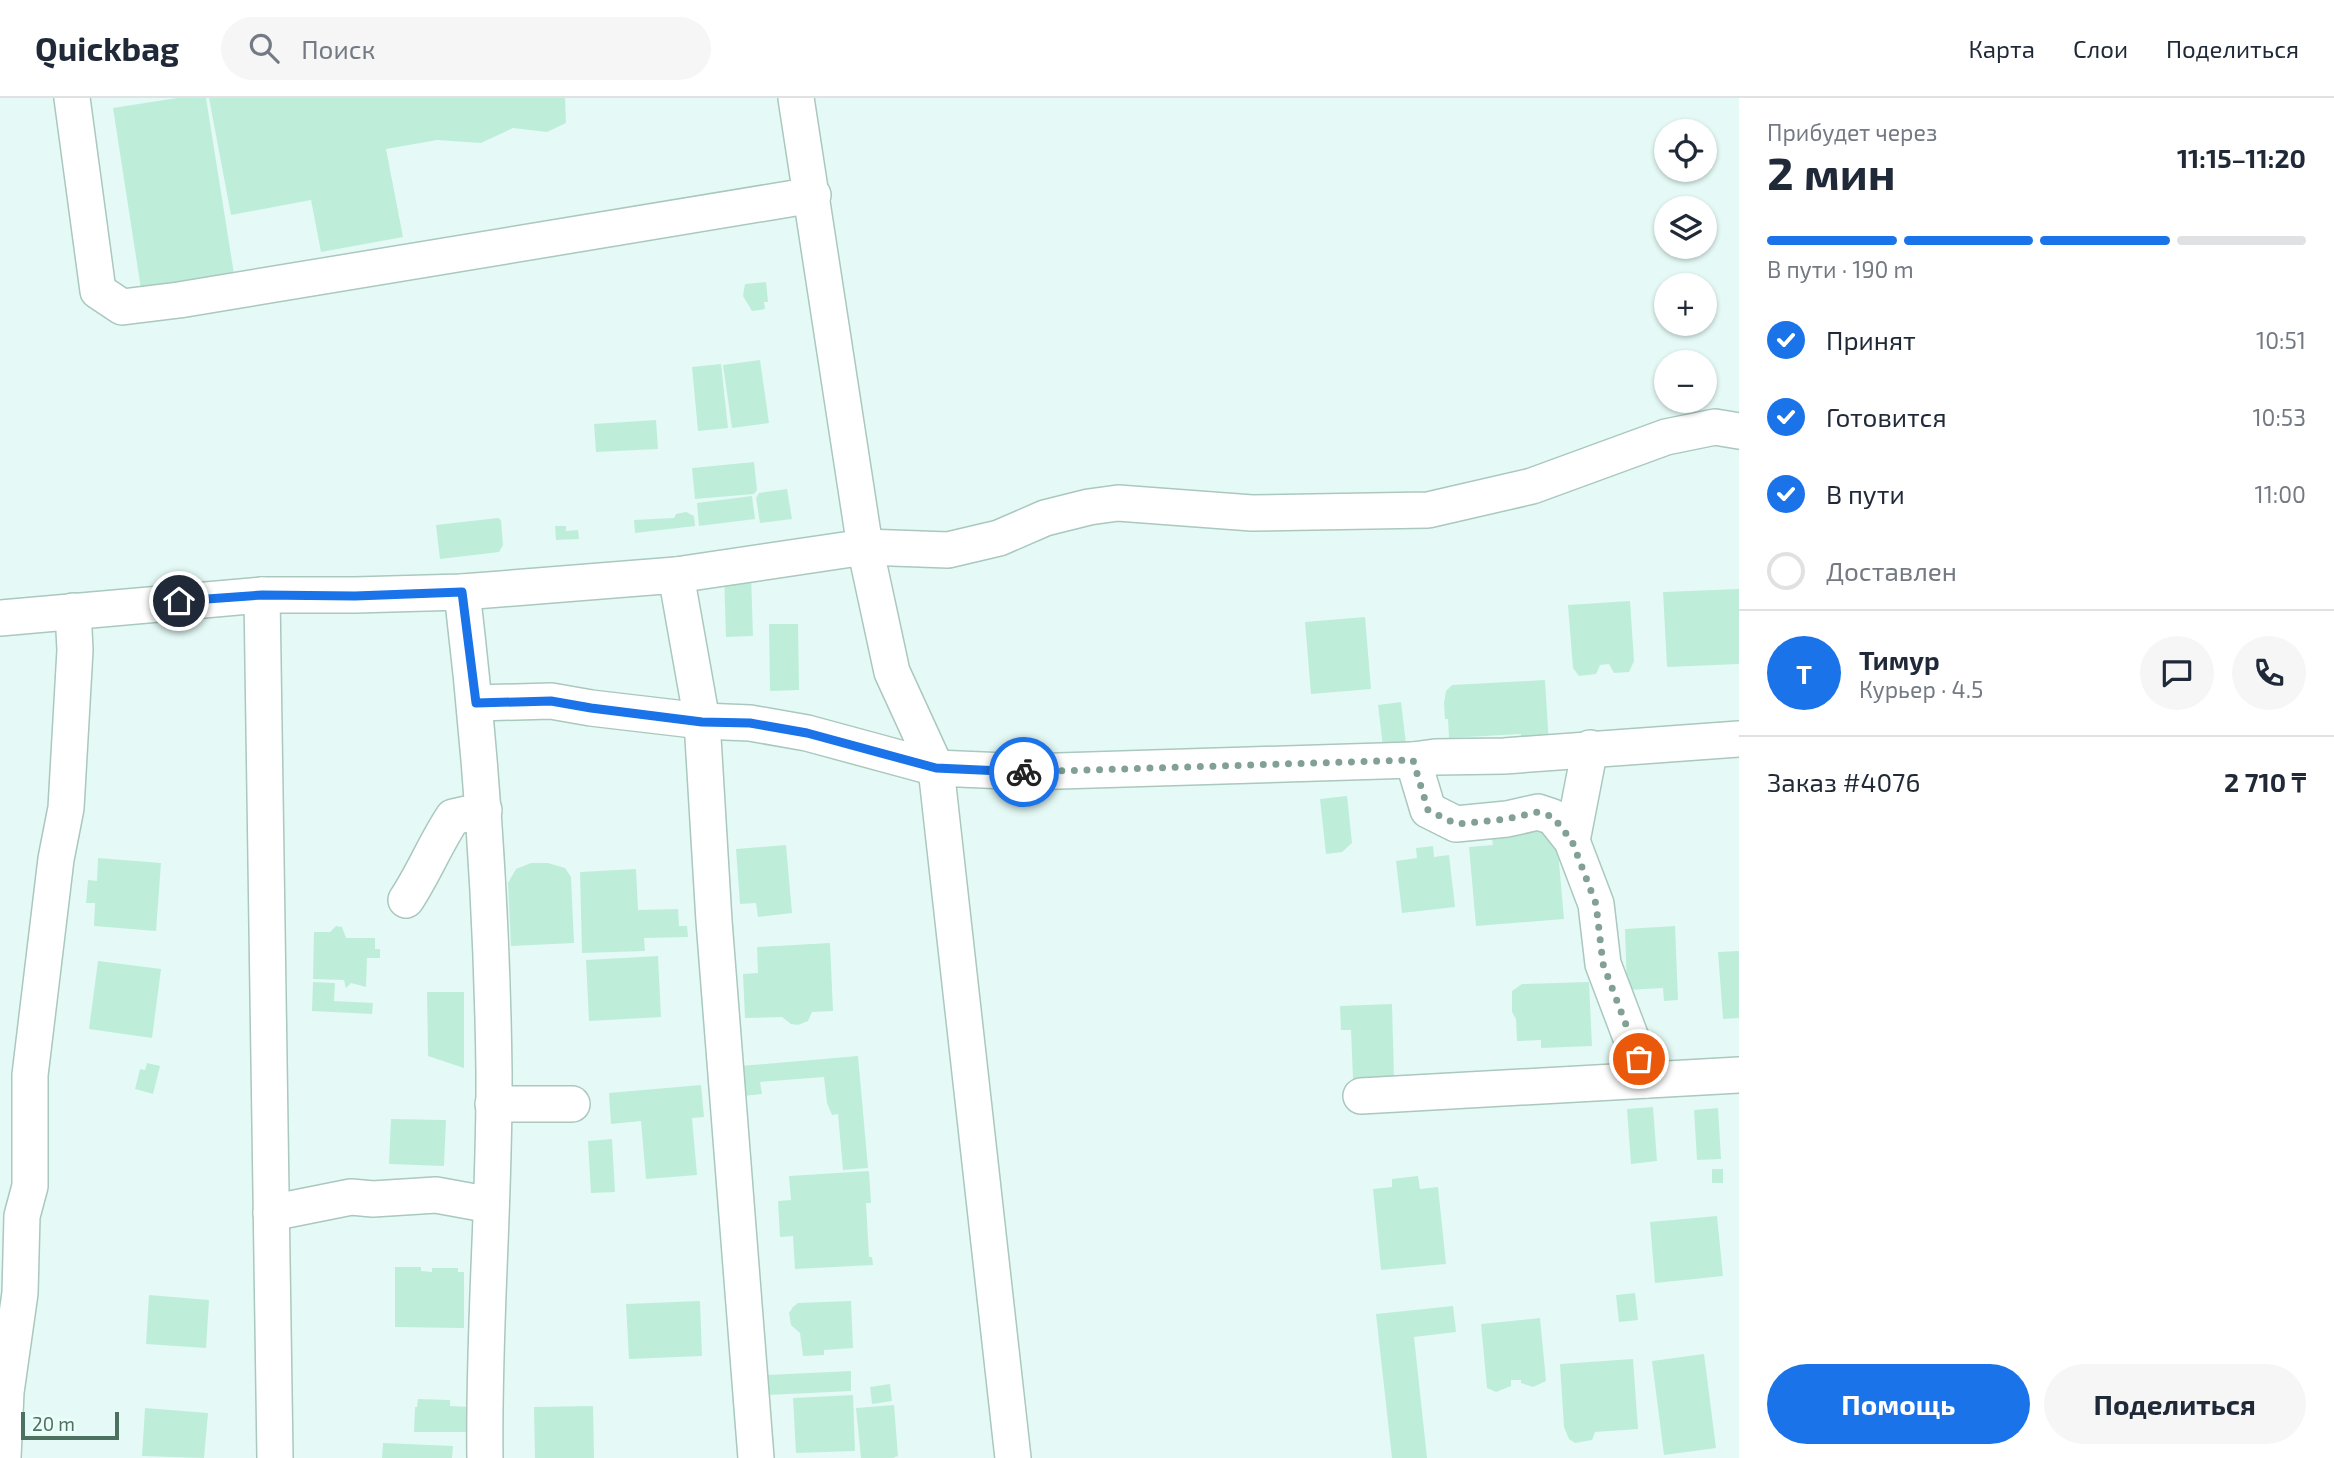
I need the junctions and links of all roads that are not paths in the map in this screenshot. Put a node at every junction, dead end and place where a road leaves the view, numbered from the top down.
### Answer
1 (72, 98) edge
2 (796, 98) edge
3 (813, 195) junction
4 (1739, 431) edge
5 (865, 547) junction
6 (676, 575) junction
7 (462, 592) junction
8 (262, 595) junction
9 (73, 611) junction
10 (0, 618) edge
11 (476, 703) junction
12 (702, 722) junction
13 (1739, 739) edge
14 (1590, 748) junction
15 (1413, 760) junction
16 (936, 768) junction
17 (484, 810) junction
18 (1572, 841) junction
19 (406, 900) dead end
20 (1739, 1075) edge
21 (1647, 1080) junction
22 (1361, 1096) dead end
23 (493, 1104) junction
24 (572, 1104) dead end
25 (491, 1205) junction
26 (271, 1213) junction
27 (3, 1458) edge
28 (275, 1458) edge
29 (485, 1458) edge
30 (756, 1458) edge
31 (1013, 1458) edge

1 - 3 street
2 - 3 street
3 - 5 street
4 - 5 street
5 - 6 street
5 - 16 street
6 - 7 street
6 - 12 street
7 - 8 street
7 - 11 street
8 - 9 street
8 - 26 street
9 - 10 street
9 - 27 street
11 - 12 street
11 - 17 street
12 - 16 street
12 - 30 street
13 - 14 street
14 - 15 street
14 - 18 street
15 - 16 street
15 - 18 street
16 - 31 street
17 - 19 street
17 - 23 street
18 - 21 street
20 - 21 street
21 - 22 street
23 - 24 street
23 - 25 street
25 - 26 street
25 - 29 street
26 - 28 street

